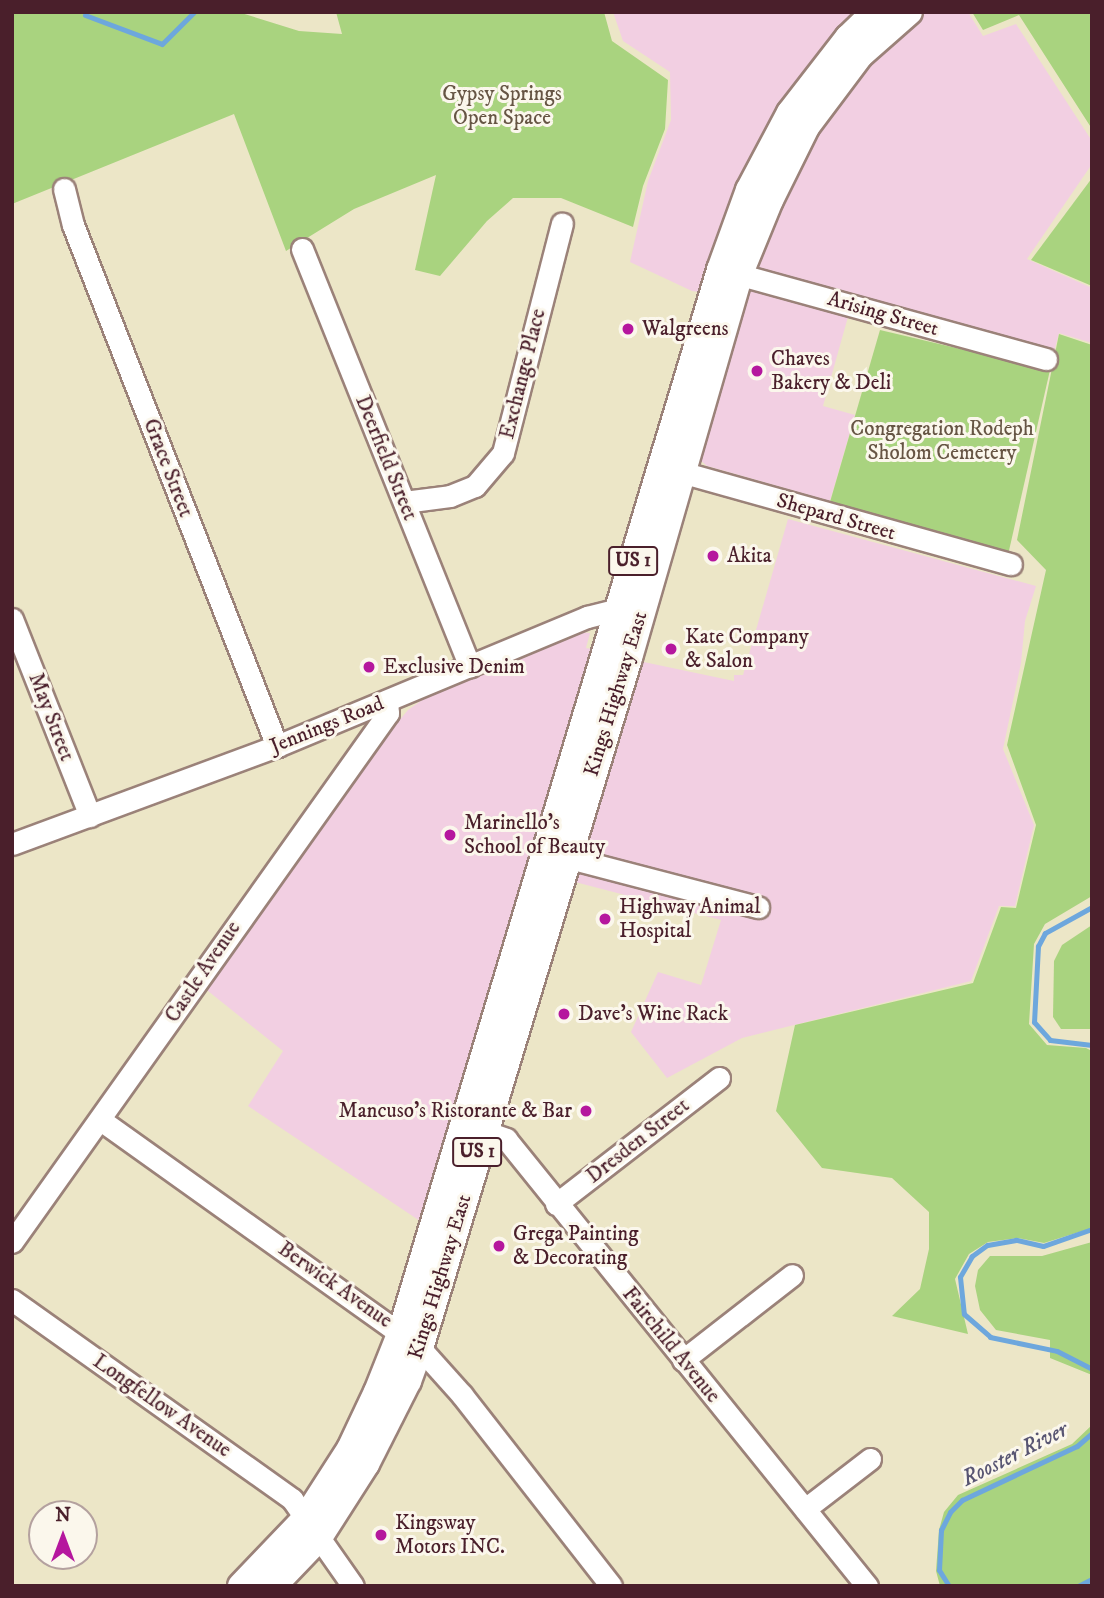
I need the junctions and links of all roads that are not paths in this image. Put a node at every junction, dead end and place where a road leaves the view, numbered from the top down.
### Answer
1 (875, 12) edge
2 (909, 12) edge
3 (64, 189) dead end
4 (562, 223) dead end
5 (302, 249) dead end
6 (730, 272) junction
7 (1046, 359) dead end
8 (671, 470) junction
9 (404, 502) junction
10 (1011, 564) dead end
11 (630, 611) junction
12 (12, 619) edge
13 (470, 666) junction
14 (387, 701) junction
15 (277, 746) junction
16 (90, 816) junction
17 (12, 844) edge
18 (556, 855) junction
19 (758, 907) dead end
20 (719, 1078) dead end
21 (102, 1121) junction
22 (474, 1128) junction
23 (556, 1204) junction
24 (12, 1242) edge
25 (792, 1275) dead end
26 (12, 1300) edge
27 (410, 1340) junction
28 (683, 1360) junction
29 (870, 1459) dead end
30 (805, 1509) junction
31 (312, 1529) junction
32 (241, 1586) edge
33 (273, 1586) edge
34 (353, 1586) edge
35 (611, 1586) edge
36 (867, 1586) edge

1 - 6 main road, Kings Highway East / US 1
2 - 6 main road, Kings Highway East / US 1
3 - 15 street, Grace Street
4 - 9 street, Exchange Place
5 - 9 street, Deerfield Street
6 - 7 street, Arising Street
6 - 8 main road, Kings Highway East / US 1
8 - 10 street, Shepard Street
8 - 11 main road, Kings Highway East / US 1
9 - 13 street, Deerfield Street
11 - 13 street, Jennings Road
11 - 18 main road, Kings Highway East / US 1
12 - 16 street, May Street
13 - 14 street, Jennings Road
14 - 15 street, Jennings Road
14 - 21 street, Castle Avenue
15 - 16 street, Jennings Road
16 - 17 street, Jennings Road
18 - 19 street
18 - 22 main road, Kings Highway East / US 1
20 - 23 street, Dresden Street
21 - 24 street, Castle Avenue
21 - 27 street, Berwick Avenue
22 - 23 street, Fairchild Avenue
22 - 27 main road, Kings Highway East / US 1
23 - 28 street, Fairchild Avenue
25 - 28 street
26 - 31 street, Longfellow Avenue
27 - 31 main road, Kings Highway East / US 1
27 - 35 street, Berwick Avenue
28 - 30 street, Fairchild Avenue
29 - 30 street
30 - 36 street, Fairchild Avenue
31 - 32 main road, Kings Highway East / US 1
31 - 33 main road, Kings Highway East / US 1
31 - 34 street, Longfellow Avenue

